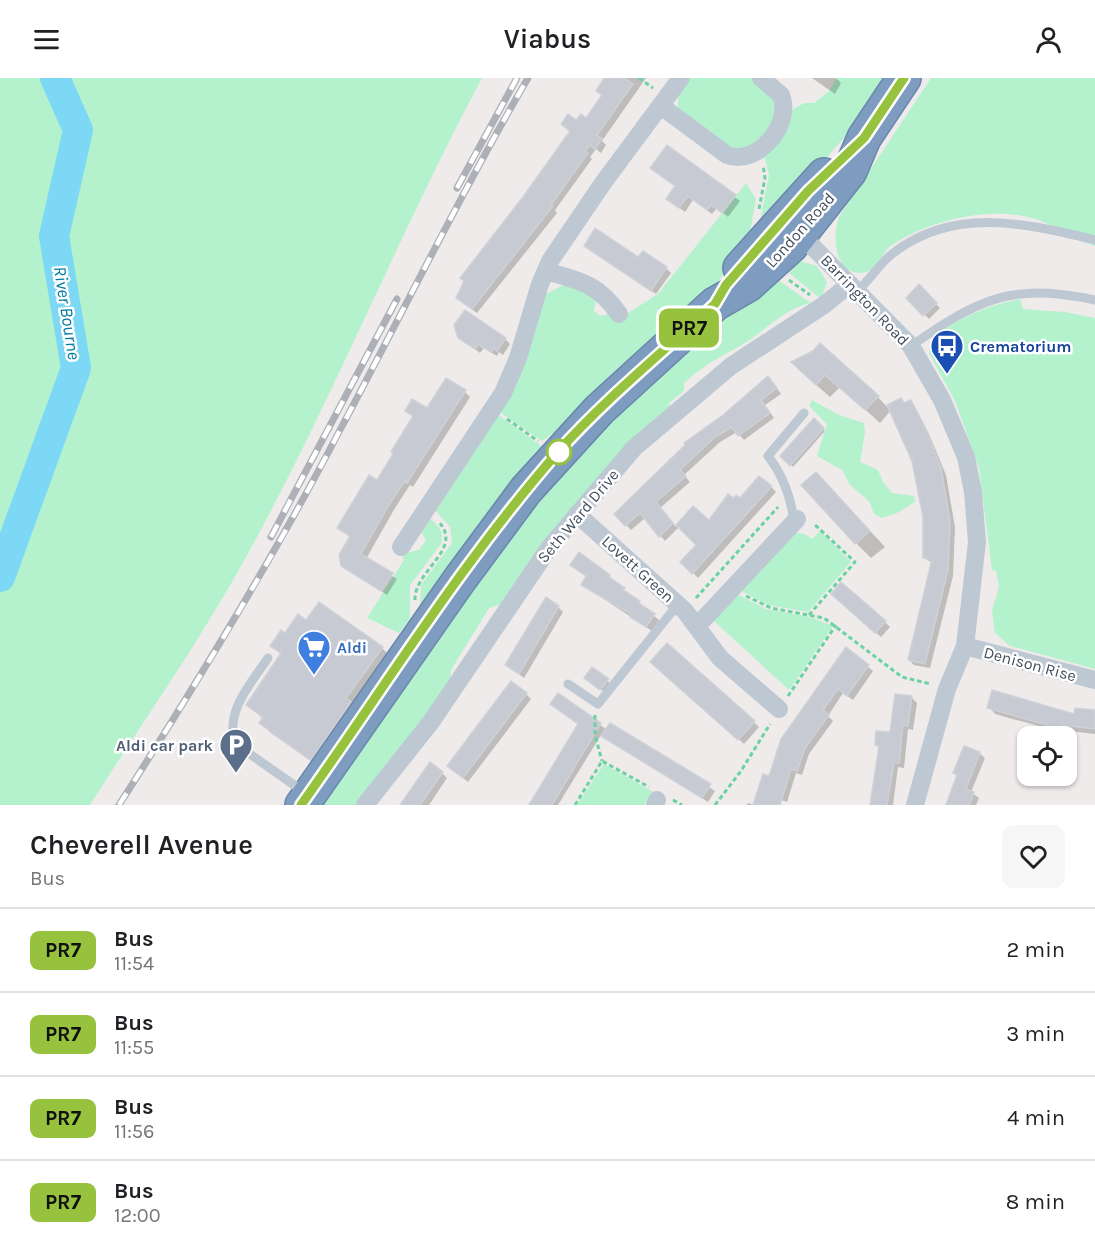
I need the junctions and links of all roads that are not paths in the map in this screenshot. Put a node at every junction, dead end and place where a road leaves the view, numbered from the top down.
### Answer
1 (681, 78) edge
2 (761, 78) edge
3 (904, 78) edge
4 (661, 106) junction
5 (793, 226) junction
6 (1095, 240) edge
7 (546, 271) junction
8 (854, 287) junction
9 (1095, 300) edge
10 (619, 315) dead end
11 (911, 346) junction
12 (804, 413) dead end
13 (577, 514) junction
14 (796, 520) joint
15 (401, 547) dead end
16 (681, 607) junction
17 (698, 625) junction
18 (965, 646) junction
19 (268, 658) dead end
20 (1095, 680) edge
21 (568, 684) dead end
22 (779, 709) road end
23 (305, 800) edge
24 (365, 805) edge
25 (915, 805) edge

1 - 4 street
2 - 4 street
3 - 5 highway, London Road
4 - 7 street
5 - 8 street, Barrington Road
5 - 23 highway, London Road
6 - 8 lane
7 - 10 street
7 - 15 street
8 - 11 street, Barrington Road
8 - 13 street, Seth Ward Drive
9 - 11 lane
11 - 18 street, Barrington Road
12 - 14 lane
13 - 16 street, Lovett Green
13 - 24 street, Seth Ward Drive
14 - 17 street
16 - 17 street, Lovett Green
16 - 21 lane
17 - 22 street, Lovett Green
18 - 20 street, Denison Rise
18 - 25 street, Barrington Road
19 - 23 lane

